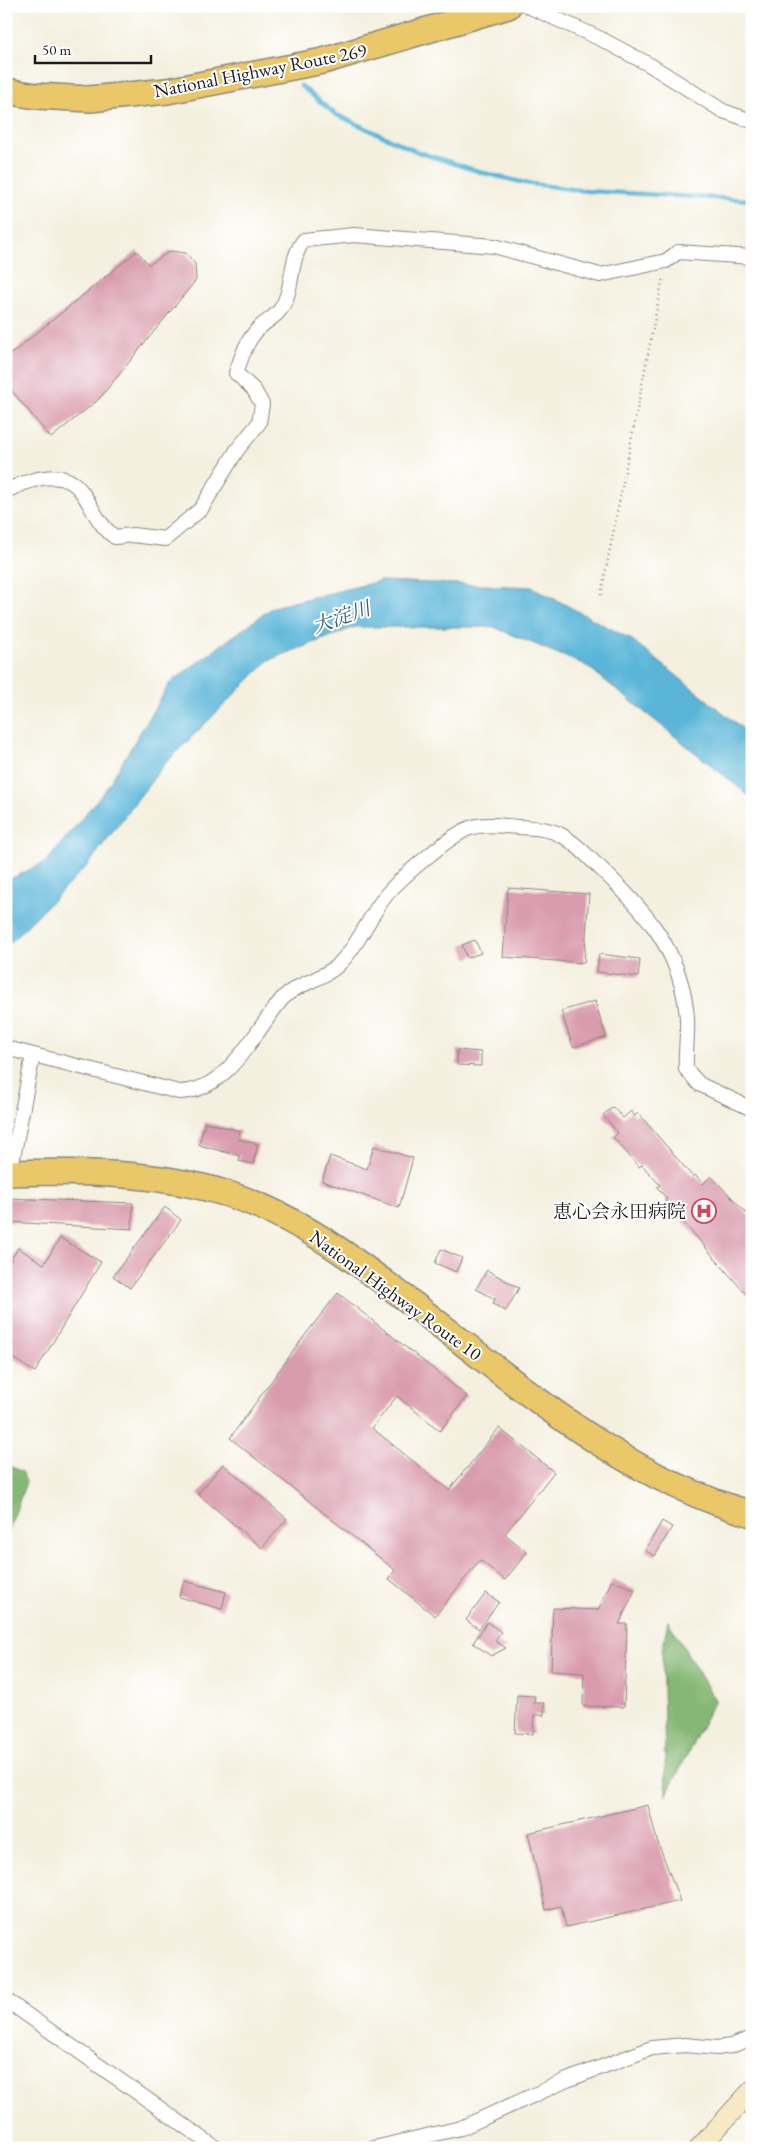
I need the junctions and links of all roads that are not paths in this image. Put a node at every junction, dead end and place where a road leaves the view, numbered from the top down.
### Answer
1 (508, 6) edge
2 (528, 6) edge
3 (6, 91) edge
4 (752, 121) edge
5 (752, 257) edge
6 (6, 491) edge
7 (6, 1048) edge
8 (33, 1056) junction
9 (752, 1109) edge
10 (8, 1173) edge
11 (752, 1514) edge
12 (6, 2000) edge
13 (752, 2038) edge
14 (752, 2090) edge
15 (216, 2148) edge
16 (374, 2148) edge
17 (699, 2148) edge

1 - 3 highway, National Highway Route 269
2 - 4 street
5 - 6 street
7 - 8 street
8 - 9 street
8 - 10 street
10 - 11 highway, National Highway Route 10
12 - 15 street
13 - 16 street
14 - 17 street

